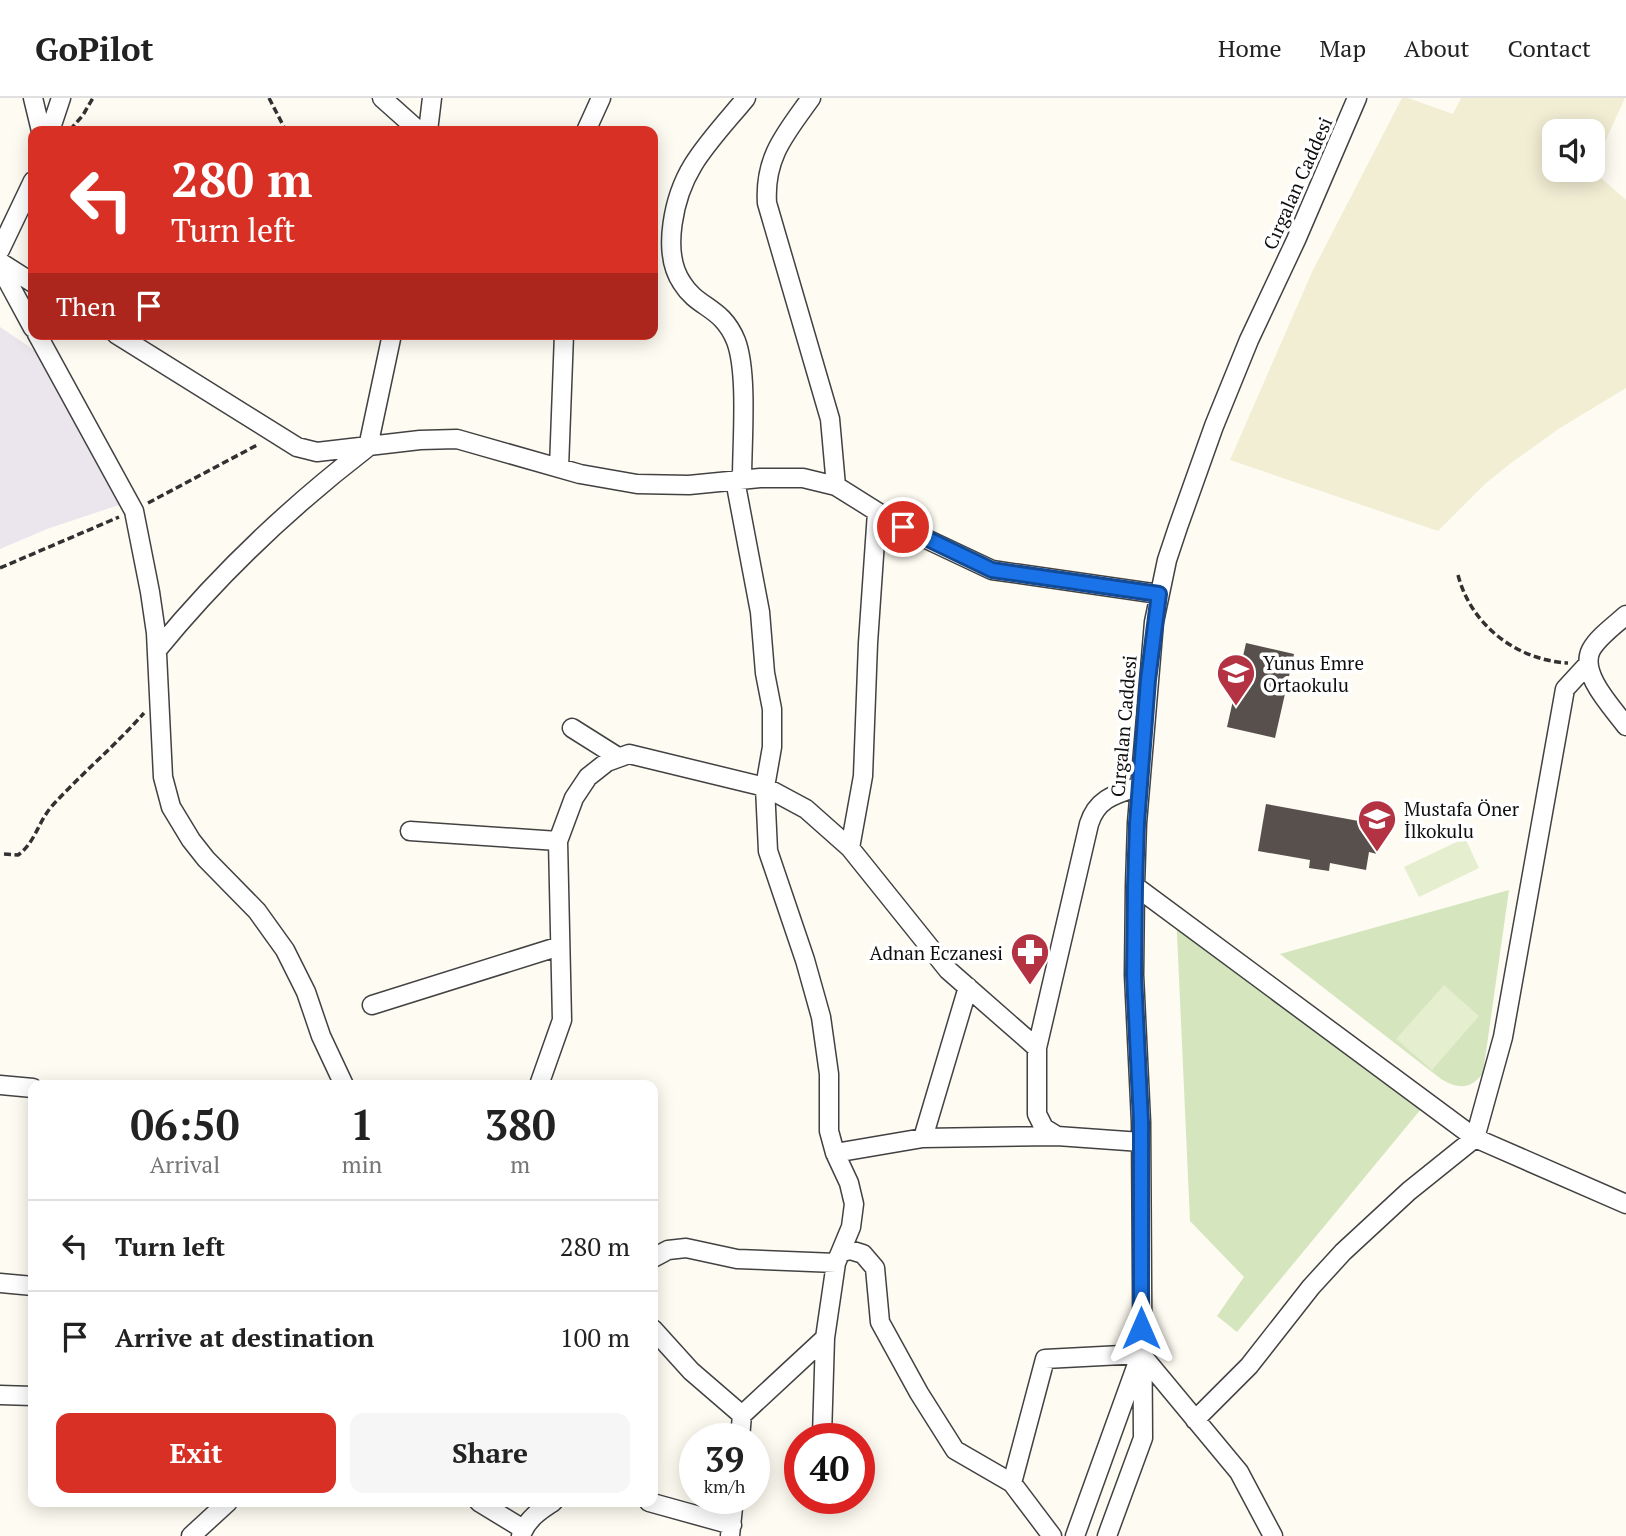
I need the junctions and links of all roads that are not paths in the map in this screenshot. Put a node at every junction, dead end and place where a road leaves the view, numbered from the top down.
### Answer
1 (33, 98) edge
2 (61, 98) edge
3 (382, 98) edge
4 (432, 98) edge
5 (601, 98) edge
6 (746, 98) edge
7 (811, 98) edge
8 (1357, 98) edge
9 (40, 126) edge
10 (52, 126) edge
11 (413, 126) edge
12 (429, 126) edge
13 (588, 126) edge
14 (28, 191) edge
15 (0, 250) edge
16 (0, 262) edge
17 (0, 267) edge
18 (28, 280) edge
19 (28, 319) edge
20 (40, 340) edge
21 (126, 340) edge
22 (391, 340) edge
23 (564, 340) edge
24 (368, 447) junction
25 (559, 468) junction
26 (738, 479) junction
27 (836, 486) junction
28 (877, 512) junction
29 (1159, 594) junction
30 (1626, 615) edge
31 (157, 650) junction
32 (1588, 664) junction
33 (1626, 726) edge
34 (572, 727) dead end
35 (618, 757) junction
36 (1140, 786) junction
37 (765, 787) junction
38 (410, 831) dead end
39 (558, 841) junction
40 (850, 848) junction
41 (1135, 886) junction
42 (560, 946) junction
43 (968, 987) junction
44 (372, 1005) dead end
45 (1037, 1048) junction
46 (342, 1080) edge
47 (541, 1080) edge
48 (0, 1085) edge
49 (28, 1088) edge
50 (1057, 1136) junction
51 (1475, 1138) junction
52 (923, 1139) junction
53 (1141, 1142) junction
54 (835, 1153) junction
55 (1626, 1204) edge
56 (658, 1255) edge
57 (839, 1257) junction
58 (0, 1283) edge
59 (28, 1286) edge
60 (658, 1335) edge
61 (825, 1338) junction
62 (1141, 1354) junction
63 (0, 1395) edge
64 (28, 1396) edge
65 (742, 1416) junction
66 (1195, 1419) junction
67 (741, 1423) edge
68 (822, 1423) edge
69 (1012, 1483) junction
70 (658, 1505) edge
71 (223, 1507) edge
72 (486, 1507) edge
73 (545, 1507) edge
74 (731, 1531) edge
75 (522, 1532) edge
76 (191, 1536) edge
77 (1052, 1536) edge
78 (1075, 1536) edge
79 (1107, 1536) edge
80 (1273, 1536) edge

1 - 9 street
2 - 10 street
3 - 11 street
4 - 12 street
5 - 13 street
6 - 26 street
7 - 27 street
8 - 29 street, Cırgalan Caddesi
14 - 15 street
16 - 18 street
17 - 19 street
20 - 31 street
21 - 24 street
22 - 24 street
23 - 25 street
24 - 25 street
24 - 31 street
25 - 26 street
26 - 27 street
26 - 37 street
27 - 28 street
28 - 29 street
28 - 40 street
29 - 36 street, Cırgalan Caddesi
30 - 32 street
31 - 46 street
32 - 33 street
32 - 51 street
34 - 35 street
35 - 37 street
35 - 39 street
36 - 41 street, Cırgalan Caddesi
36 - 45 street
37 - 40 street
37 - 54 street
38 - 39 street
39 - 42 street
40 - 43 street
41 - 51 street
41 - 53 street, Cırgalan Caddesi
42 - 44 street
42 - 47 street
43 - 45 street
43 - 52 street
45 - 50 street
48 - 49 street
50 - 52 street
50 - 53 street
51 - 55 street
51 - 66 street
52 - 54 street
53 - 62 street, Cırgalan Caddesi
54 - 57 street
56 - 57 street
57 - 61 street
57 - 69 street
58 - 59 street
60 - 65 street
61 - 65 street
61 - 68 street
62 - 66 street
62 - 69 street
62 - 78 street, Cırgalan Caddesi
62 - 79 street, Cırgalan Caddesi
63 - 64 street
65 - 67 street
66 - 80 street
69 - 77 street
70 - 74 street
71 - 76 street
72 - 75 street
73 - 75 street

